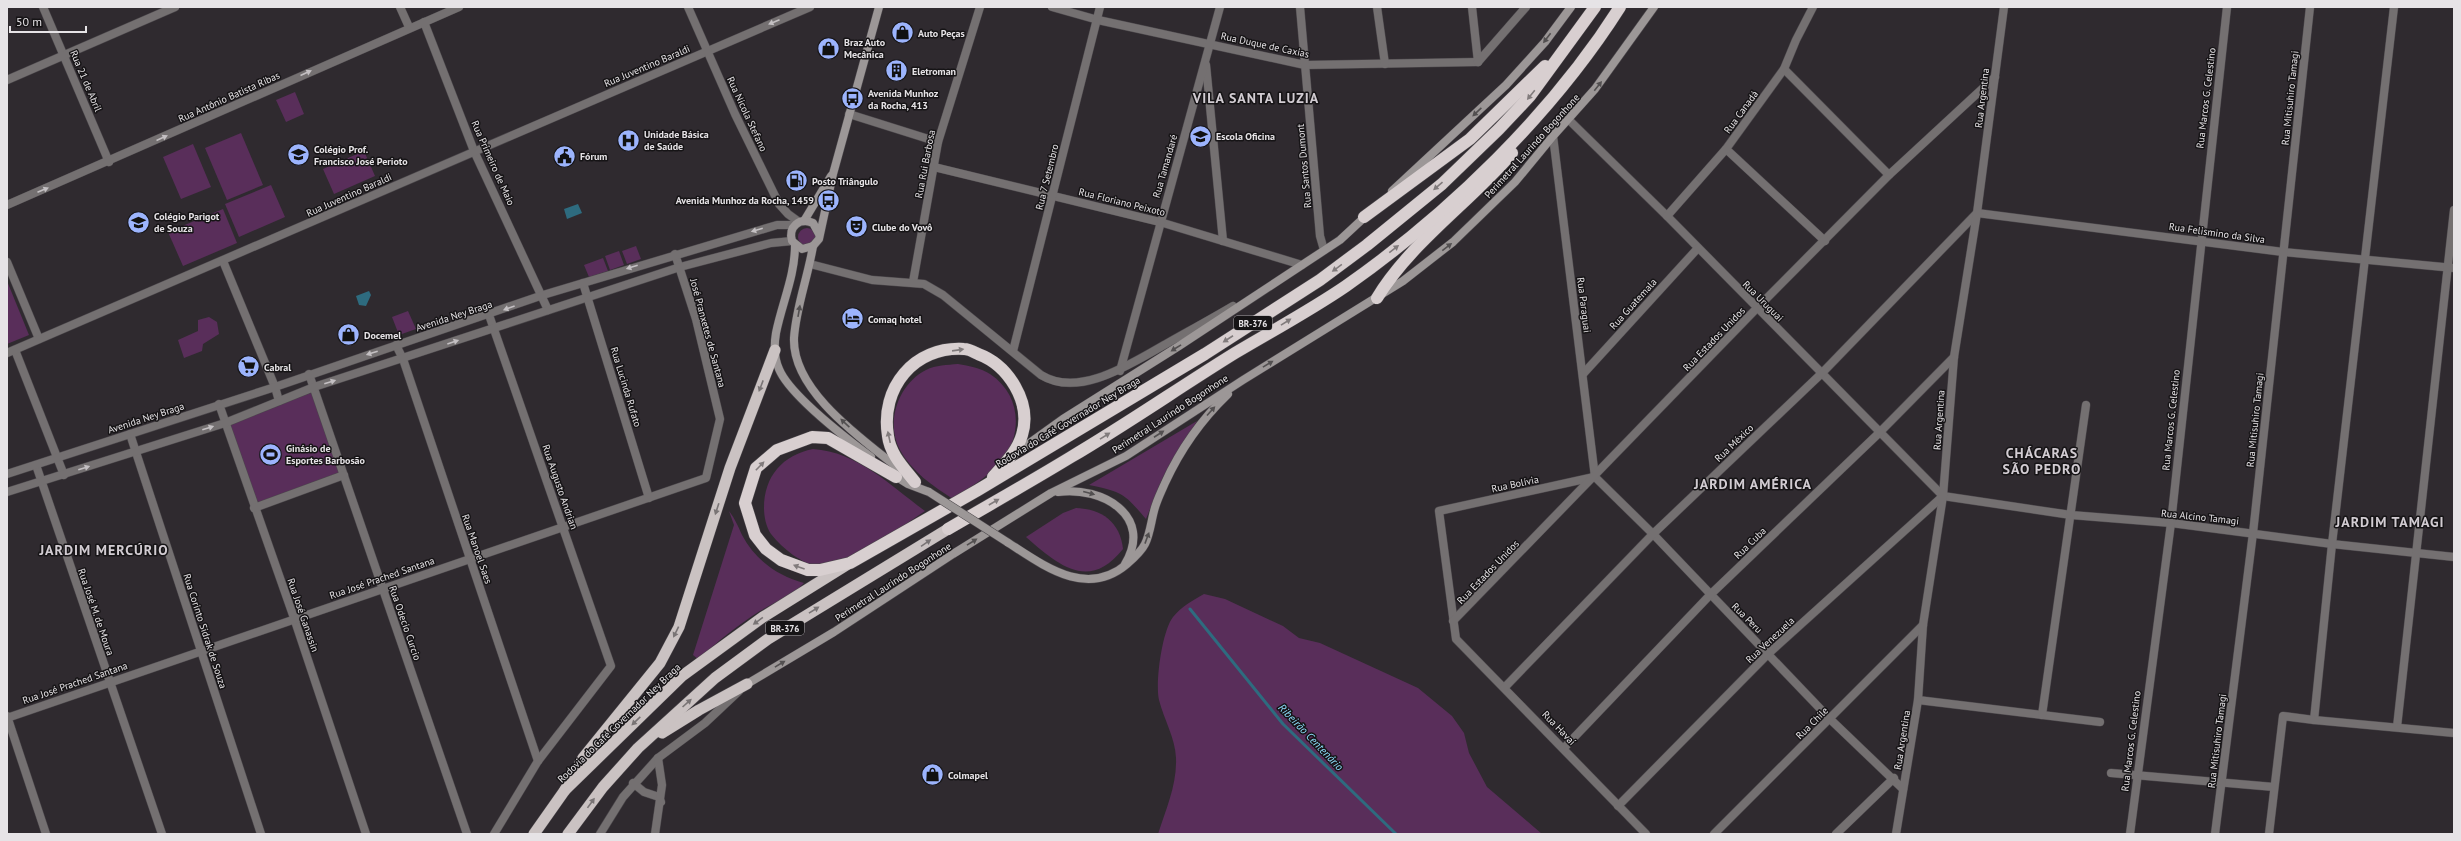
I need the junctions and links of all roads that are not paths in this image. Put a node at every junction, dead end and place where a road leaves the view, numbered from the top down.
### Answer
1 (43, 7) edge
2 (175, 7) edge
3 (400, 7) edge
4 (459, 7) edge
5 (688, 7) edge
6 (810, 7) edge
7 (879, 7) edge
8 (980, 7) edge
9 (1052, 7) edge
10 (1100, 7) edge
11 (1220, 7) edge
12 (1300, 7) edge
13 (1377, 7) edge
14 (1472, 7) edge
15 (1526, 7) edge
16 (1571, 7) edge
17 (1595, 7) edge
18 (1620, 7) edge
19 (1654, 7) edge
20 (1813, 7) edge
21 (2004, 7) edge
22 (2227, 7) edge
23 (2310, 7) edge
24 (2394, 7) edge
25 (1098, 20) junction
26 (424, 22) junction
27 (409, 27) junction
28 (1210, 44) junction
29 (1568, 44) junction
30 (707, 51) junction
31 (64, 54) junction
32 (1205, 60) junction
33 (1478, 62) junction
34 (1386, 64) junction
35 (1305, 66) junction
36 (1784, 69) junction
37 (1995, 77) junction
38 (7, 80) edge
39 (1563, 85) junction
40 (849, 114) junction
41 (1569, 120) junction
42 (1553, 136) junction
43 (938, 142) junction
44 (1726, 149) junction
45 (474, 151) junction
46 (109, 162) junction
47 (934, 167) junction
48 (833, 174) junction
49 (1889, 175) junction
50 (1053, 195) junction
51 (7, 205) edge
52 (2454, 210) edge
53 (1977, 213) junction
54 (1667, 216) junction
55 (1364, 217) junction
56 (799, 222) junction
57 (1160, 222) junction
58 (819, 234) junction
59 (2200, 240) junction
60 (1825, 241) junction
61 (1223, 242) junction
62 (794, 243) junction
63 (813, 246) junction
64 (1698, 248) junction
65 (1324, 250) junction
66 (2283, 252) junction
67 (675, 254) junction
68 (2365, 260) junction
69 (223, 261) junction
70 (7, 262) edge
71 (810, 264) junction
72 (1302, 264) junction
73 (680, 267) junction
74 (2450, 268) edge
75 (913, 282) junction
76 (583, 283) junction
77 (1267, 288) junction
78 (543, 295) junction
79 (588, 298) junction
80 (1377, 298) junction
81 (1756, 309) junction
82 (548, 310) junction
83 (489, 315) junction
84 (493, 328) junction
85 (40, 339) junction
86 (396, 345) junction
87 (774, 350) junction
88 (1013, 351) junction
89 (11, 352) edge
90 (1954, 357) junction
91 (403, 359) junction
92 (1120, 371) junction
93 (1822, 373) junction
94 (309, 374) junction
95 (1583, 374) junction
96 (1243, 380) junction
97 (275, 387) junction
98 (314, 387) junction
99 (278, 401) junction
100 (219, 404) junction
101 (2086, 406) dead end
102 (720, 419) joint
103 (224, 423) junction
104 (1879, 433) junction
105 (130, 434) junction
106 (136, 452) junction
107 (1010, 457) junction
108 (57, 458) junction
109 (36, 465) junction
110 (7, 474) edge
111 (64, 475) junction
112 (344, 475) junction
113 (896, 477) junction
114 (1595, 477) junction
115 (42, 482) junction
116 (915, 482) junction
117 (978, 490) junction
118 (7, 492) edge
119 (929, 492) junction
120 (1051, 493) junction
121 (1943, 496) junction
122 (649, 498) junction
123 (254, 508) junction
124 (2070, 515) junction
125 (2171, 524) junction
126 (564, 527) junction
127 (948, 529) joint
128 (2253, 533) junction
129 (1653, 534) junction
130 (2332, 544) junction
131 (2416, 552) junction
132 (2454, 557) edge
133 (469, 559) junction
134 (850, 563) junction
135 (1123, 568) junction
136 (383, 588) junction
137 (1710, 595) junction
138 (294, 618) junction
139 (1454, 621) junction
140 (1923, 625) junction
141 (201, 650) junction
142 (1768, 654) junction
143 (109, 682) junction
144 (747, 684) junction
145 (1505, 687) junction
146 (1918, 700) junction
147 (2042, 715) junction
148 (7, 717) edge
149 (1830, 720) junction
150 (2314, 720) junction
151 (2100, 722) dead end
152 (2397, 727) junction
153 (2454, 733) edge
154 (638, 748) junction
155 (1564, 748) junction
156 (658, 758) junction
157 (538, 761) junction
158 (2111, 773) dead end
159 (2136, 775) junction
160 (1894, 778) junction
161 (2222, 781) junction
162 (633, 783) junction
163 (2274, 787) junction
164 (1904, 789) junction
165 (565, 790) junction
166 (661, 802) junction
167 (1618, 806) junction
168 (46, 834) edge
169 (162, 834) edge
170 (261, 834) edge
171 (366, 834) edge
172 (467, 834) edge
173 (494, 834) edge
174 (534, 834) edge
175 (568, 834) edge
176 (600, 834) edge
177 (655, 834) edge
178 (1646, 834) edge
179 (1714, 834) edge
180 (1836, 834) edge
181 (1896, 834) edge
182 (2130, 834) edge
183 (2215, 834) edge
184 (2269, 834) edge

1 - 31 street, Rua 21 de Abril
2 - 31 street
3 - 27 street
4 - 26 street, Rua Antônio Batista Ribas
5 - 30 street, Rua Nicola Stefano
6 -> 30 street, Rua Juventino Baraldi
7 - 40 main road
8 - 43 street, Rua Rui Barbosa
9 - 25 street, Rua Duque de Caxias
10 - 25 street, Rua 7 Setembro
11 - 28 street, Rua Tamandaré
12 - 35 street, Rua Santos Dumont
13 - 34 street
14 - 33 street
15 - 33 street
16 -> 55 main road
17 - 29 highway, Rodovia do Café Governador Ney Braga / BR-376
18 - 39 highway, BR-376
41 -> 19 main road, Perimetral Laurindo Bogonhone
20 - 36 street, Rua Canadá
21 - 37 street, Rua Argentina
22 - 59 street, Rua Marcos G. Celestino
23 - 66 street, Rua Mitisuhiro Tamagi
24 - 68 street
25 - 28 street, Rua Duque de Caxias
25 - 50 street, Rua 7 Setembro
26 - 27 street, Rua Antônio Batista Ribas
26 - 45 street, Rua Primeiro de Maio
46 -> 27 street, Rua Antônio Batista Ribas
28 - 32 street, Rua Tamandaré
28 - 35 street, Rua Duque de Caxias
29 - 55 highway
29 -> 117 highway, Rodovia do Café Governador Ney Braga / BR-376
30 - 45 street, Rua Juventino Baraldi
30 - 56 street, Rua Nicola Stefano
31 - 38 street
31 - 46 street, Rua 21 de Abril
32 - 57 street, Rua Tamandaré
32 - 61 street, Rua Tamandaré
33 - 34 street, Rua Duque de Caxias
34 - 35 street, Rua Duque de Caxias
35 - 65 street, Rua Santos Dumont
36 - 44 street, Rua Canadá
36 - 49 street
37 - 49 street, Rua Estados Unidos
37 - 53 street, Rua Argentina
39 - 80 highway
127 -> 39 highway, BR-376
40 - 43 street
40 - 48 main road
41 - 42 main road, Perimetral Laurindo Bogonhone
41 - 54 street, Rua Uruguai
80 -> 42 main road, Perimetral Laurindo Bogonhone
42 - 95 street, Rua Paraguai
43 - 47 street, Rua Rui Barbosa
44 - 54 street, Rua Canadá
44 - 60 street
45 - 69 street, Rua Juventino Baraldi
45 - 78 street, Rua Primeiro de Maio
51 -> 46 street, Rua Antônio Batista Ribas
47 - 50 street, Rua Floriano Peixoto
47 - 75 street, Rua Rui Barbosa
48 - 56 main road
48 - 58 main road
49 - 60 street, Rua Estados Unidos
50 - 57 street, Rua Floriano Peixoto
50 - 88 street, Rua 7 Setembro
52 - 74 street
53 - 59 street, Rua Felismino da Silva
53 - 90 street, Rua Argentina
53 - 93 street, Rua México
54 - 64 street, Rua Uruguai
55 - 65 main road
56 - 58 main road
56 - 62 main road
56 -> 67 street, Avenida Ney Braga
57 - 61 street, Rua Floriano Peixoto
57 - 92 street, Rua Tamandaré
58 - 63 main road
59 - 66 street, Rua Felismino da Silva
59 - 125 street, Rua Marcos G. Celestino
60 - 81 street, Rua Estados Unidos
61 - 72 street, Rua Floriano Peixoto
62 - 63 main road
62 - 73 street
62 - 87 main road
63 - 71 main road
64 - 81 street, Rua Uruguai
64 - 95 street, Rua Guatemala
65 - 72 main road
66 - 68 street, Rua Felismino da Silva
66 - 128 street, Rua Mitisuhiro Tamagi
67 - 73 street, José Pranxetes de Santana
67 -> 76 street, Avenida Ney Braga
68 - 74 street, Rua Felismino da Silva
68 - 130 street
69 - 85 street, Rua Juventino Baraldi
69 - 97 street
70 - 85 street
71 - 75 street
116 -> 71 main road
72 - 77 main road
73 - 79 street
73 - 102 street, José Pranxetes de Santana
74 - 131 street
75 - 88 street
76 - 78 street, Avenida Ney Braga
76 - 79 street, Rua Lucinda Rufato
77 - 92 street
77 -> 107 main road
78 - 82 street, Rua Primeiro de Maio
78 -> 83 street, Avenida Ney Braga
79 - 82 street
79 - 122 street, Rua Lucinda Rufato
96 -> 80 main road, Perimetral Laurindo Bogonhone
81 - 93 street, Rua Uruguai
81 - 114 street, Rua Estados Unidos
82 - 84 street
83 - 84 street, Rua Augusto Andrian
83 - 86 street, Avenida Ney Braga
91 -> 84 street
84 - 126 street, Rua Augusto Andrian
85 - 89 street, Rua Juventino Baraldi
86 - 91 street, Rua Manoel Saes
86 -> 94 street, Avenida Ney Braga
87 - 113 main road
87 -> 165 highway
88 - 92 street
89 - 108 street
90 - 104 street, Rua Cuba
90 - 121 street, Rua Argentina
98 -> 91 street
91 - 133 street, Rua Manoel Saes
93 - 104 street, Rua Uruguai
93 - 129 street, Rua México
94 - 97 street, Avenida Ney Braga
94 - 98 street, Rua Odecio Curcio
95 - 114 street, Rua Paraguai
120 -> 96 main road, Perimetral Laurindo Bogonhone
135 -> 96 main road
97 - 99 street
97 - 100 street, Avenida Ney Braga
98 - 99 street
98 - 112 street, Rua Odecio Curcio
99 - 103 street
100 - 103 street, Rua José Ganassin
100 - 105 street, Avenida Ney Braga
101 - 124 street
102 - 122 street, Rua José Prached Santana
106 -> 103 street
103 - 123 street, Rua José Ganassin
104 - 121 street, Rua Uruguai
104 - 137 street, Rua Cuba
105 - 106 street, Rua Corinto Sidrak de Souza
105 - 108 street, Avenida Ney Braga
111 -> 106 street
106 - 141 street, Rua Corinto Sidrak de Souza
116 -> 107 highway
107 - 117 highway
108 - 109 street, Avenida Ney Braga
108 - 111 street
109 - 110 street, Avenida Ney Braga
109 - 115 street, Rua José M. de Moura
111 - 115 street
112 - 123 street
112 - 136 street, Rua Odecio Curcio
113 - 119 main road
134 -> 113 highway
114 - 129 street, Rua Peru
114 - 139 street, Rua Estados Unidos
114 - 139 street, Rua Bolívia
115 - 118 street
115 - 143 street, Rua José M. de Moura
116 - 119 main road
117 - 134 highway, Rodovia do Café Governador Ney Braga / BR-376
119 - 135 main road, bridge
120 -> 135 main road
144 -> 120 main road, Perimetral Laurindo Bogonhone
121 - 124 street, Rua Alcino Tamagi
121 - 140 street, Rua Argentina
121 - 142 street, Rua Venezuela
122 - 126 street, Rua José Prached Santana
123 - 138 street, Rua José Ganassin
124 - 125 street, Rua Alcino Tamagi
124 - 147 street
125 - 128 street, Rua Alcino Tamagi
125 - 159 street, Rua Marcos G. Celestino
126 - 133 street, Rua José Prached Santana
126 - 157 street, Rua Augusto Andrian
154 -> 127 highway, BR-376
128 - 130 street, Rua Alcino Tamagi
128 - 161 street, Rua Mitisuhiro Tamagi
129 - 137 street, Rua Peru
129 - 145 street, Rua México
130 - 131 street, Rua Alcino Tamagi
130 - 150 street
131 - 132 street, Rua Alcino Tamagi
131 - 152 street
133 - 136 street, Rua José Prached Santana
133 - 157 street, Rua Manoel Saes
134 -> 165 highway, Rodovia do Café Governador Ney Braga / BR-376
136 - 138 street, Rua José Prached Santana
136 - 172 street, Rua Odecio Curcio
137 - 142 street, Rua Peru
137 - 155 street, Rua Cuba
138 - 141 street, Rua José Prached Santana
138 - 171 street, Rua José Ganassin
139 - 145 street, Rua Havaí
140 - 146 street, Rua Argentina
140 - 149 street, Rua Chile
141 - 143 street, Rua José Prached Santana
141 - 170 street, Rua Corinto Sidrak de Souza
142 - 149 street, Rua Peru
142 - 167 street, Rua Venezuela
143 - 148 street, Rua José Prached Santana
143 - 169 street, Rua José M. de Moura
144 - 154 highway
144 - 156 street, Perimetral Laurindo Bogonhone
145 - 155 street, Rua Havaí
146 - 147 street
146 - 164 street, Rua Argentina
147 - 151 street
148 - 168 street
149 - 160 street, Rua Peru
149 - 179 street, Rua Chile
150 - 152 street
150 - 163 street
152 - 153 street
175 -> 154 highway, BR-376
155 - 167 street, Rua Havaí
156 - 162 street, Perimetral Laurindo Bogonhone
156 - 166 street
157 - 173 street
158 - 159 street
159 - 161 street
159 - 182 street, Rua Marcos G. Celestino
160 - 164 street, Rua Peru
160 - 180 street
161 - 163 street
161 - 183 street, Rua Mitisuhiro Tamagi
162 - 166 street
162 - 176 street, Perimetral Laurindo Bogonhone
163 - 184 street
164 - 181 street, Rua Argentina
165 - 174 highway, Rodovia do Café Governador Ney Braga / BR-376
166 - 177 street
167 - 178 street, Rua Havaí

